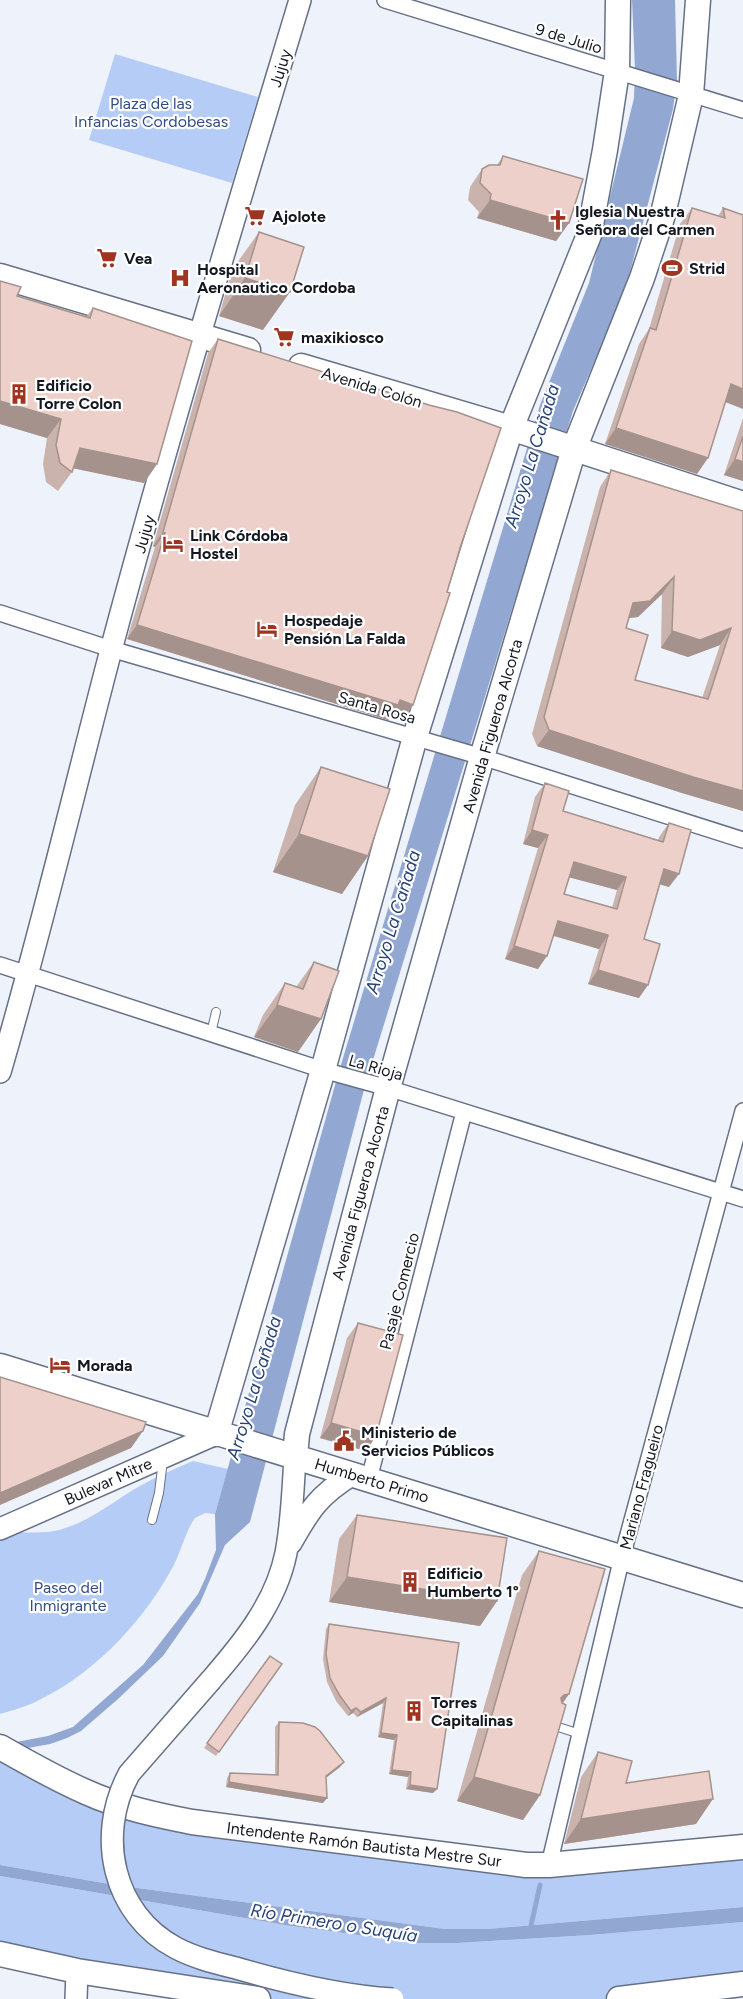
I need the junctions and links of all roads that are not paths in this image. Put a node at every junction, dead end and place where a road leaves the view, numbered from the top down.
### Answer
1 (300, 0) edge
2 (385, 0) edge
3 (618, 0) edge
4 (698, 0) edge
5 (617, 71) junction
6 (691, 95) junction
7 (743, 110) edge
8 (0, 276) edge
9 (200, 336) junction
10 (511, 428) junction
11 (574, 450) junction
12 (743, 504) edge
13 (0, 613) edge
14 (111, 649) junction
15 (414, 737) junction
16 (482, 757) junction
17 (743, 840) edge
18 (0, 965) edge
19 (28, 974) junction
20 (216, 1012) dead end
21 (211, 1033) junction
22 (323, 1070) junction
23 (0, 1072) edge
24 (388, 1088) junction
25 (743, 1111) edge
26 (464, 1112) junction
27 (721, 1192) junction
28 (743, 1199) edge
29 (0, 1366) edge
30 (216, 1434) junction
31 (163, 1457) junction
32 (295, 1457) junction
33 (361, 1477) junction
34 (152, 1520) dead end
35 (0, 1528) edge
36 (285, 1554) junction
37 (622, 1557) junction
38 (743, 1595) edge
39 (550, 1723) edge
40 (580, 1733) junction
41 (0, 1747) edge
42 (743, 1847) edge
43 (549, 1865) junction
44 (0, 1954) edge
45 (77, 1971) junction
46 (743, 1984) edge
47 (76, 1999) edge
48 (258, 1999) edge
49 (393, 1999) edge
50 (619, 1999) edge

1 - 9 street, Jujuy
2 - 5 street, 9 de Julio
3 - 5 main road
4 - 6 main road, Avenida Figueroa Alcorta
5 - 6 street, 9 de Julio
5 - 10 main road
6 - 7 street, 9 de Julio
6 - 11 main road, Avenida Figueroa Alcorta
8 - 9 main road, Avenida Colón
9 - 10 main road, Avenida Colón
9 - 14 street, Jujuy
10 - 11 main road, Avenida Colón
10 - 15 main road
11 - 12 main road, Avenida Colón
11 - 16 main road, Avenida Figueroa Alcorta
13 - 14 street, Santa Rosa
14 - 15 street, Santa Rosa
14 - 19 street, Jujuy
15 - 16 street, Santa Rosa
15 - 22 main road
16 - 17 street, Santa Rosa
16 - 24 main road, Avenida Figueroa Alcorta
18 - 19 street, La Rioja
19 - 21 street, La Rioja
19 - 23 street, Jujuy
20 - 21 lane
21 - 22 street, La Rioja
22 - 24 street, La Rioja
22 - 30 main road
24 - 26 street, La Rioja
24 - 32 main road, Avenida Figueroa Alcorta
25 - 27 street, Mariano Fragueiro
26 - 27 street, La Rioja
26 - 33 street, Pasaje Comercio
27 - 28 street, La Rioja
27 - 37 street, Mariano Fragueiro
29 - 30 main road, Humberto Primo
30 - 31 street, Bulevar Mitre
30 - 32 main road, Humberto Primo
31 - 34 lane
31 - 35 street, Bulevar Mitre
32 - 33 main road, Humberto Primo
32 - 36 street
33 - 36 street
33 - 37 main road, Humberto Primo
36 - 49 street, bridge
37 - 38 main road, Humberto Primo
37 - 40 street, Mariano Fragueiro
39 - 40 lane
40 - 43 street, Mariano Fragueiro
41 - 43 main road, Intendente Ramón Bautista Mestre Sur
42 - 43 main road, Intendente Ramón Bautista Mestre Sur
44 - 45 main road
45 - 47 street
45 - 48 main road
46 - 50 main road

